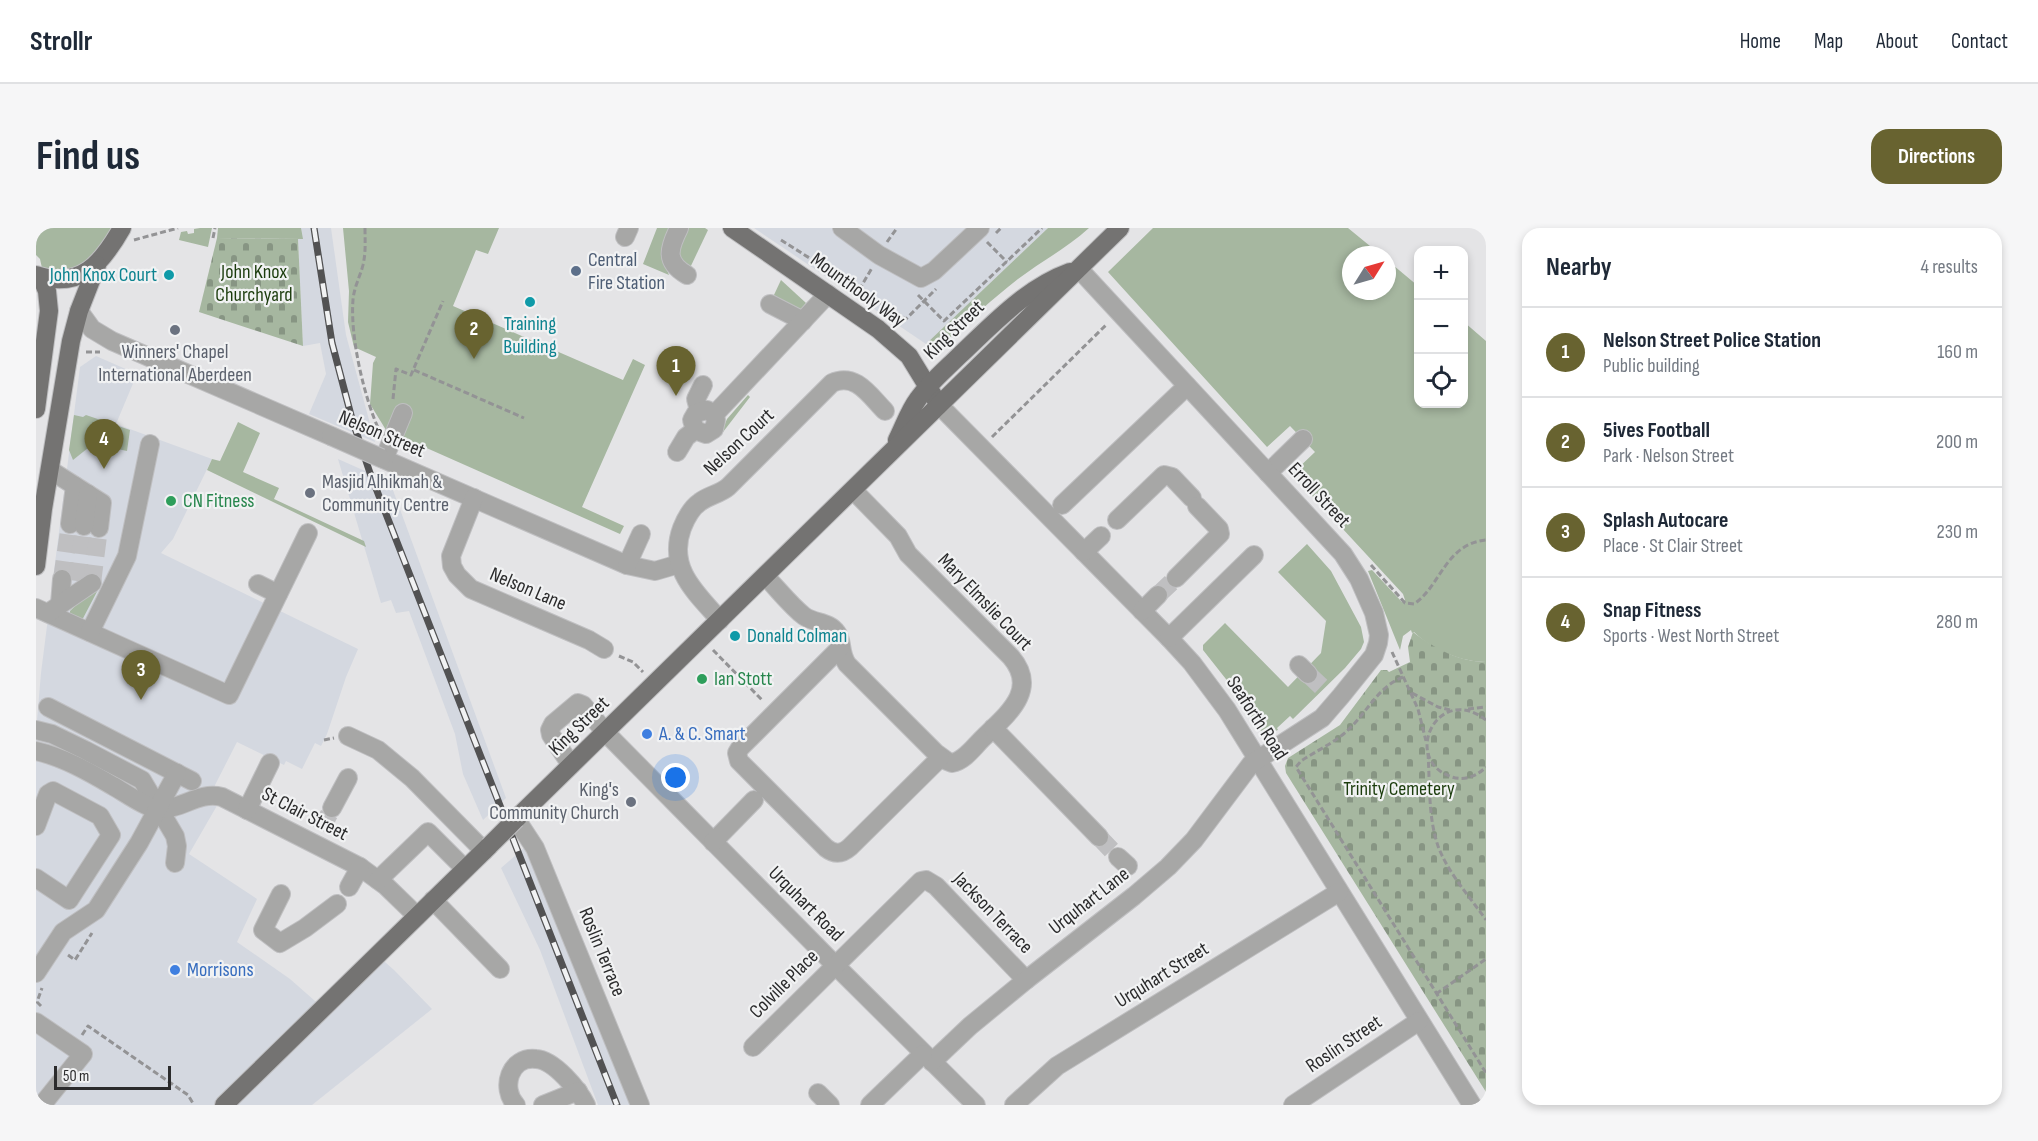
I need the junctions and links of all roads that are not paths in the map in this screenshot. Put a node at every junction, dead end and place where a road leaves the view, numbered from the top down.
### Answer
1 (122, 228) edge
2 (679, 228) edge
3 (732, 228) edge
4 (842, 228) edge
5 (1120, 228) edge
6 (978, 230) edge
7 (97, 266) junction
8 (1079, 269) junction
9 (687, 275) dead end
10 (39, 276) edge
11 (828, 294) junction
12 (770, 304) dead end
13 (79, 311) junction
14 (803, 321) junction
15 (703, 385) dead end
16 (928, 386) junction
17 (1186, 386) junction
18 (939, 405) junction
19 (398, 408) road end
20 (36, 409) edge
21 (885, 411) dead end
22 (707, 413) junction
23 (1303, 439) dead end
24 (150, 444) dead end
25 (677, 452) dead end
26 (889, 454) junction
27 (382, 458) junction
28 (50, 470) junction
29 (1268, 473) junction
30 (81, 490) junction
31 (853, 490) junction
32 (474, 498) junction
33 (1062, 505) dead end
34 (1117, 520) dead end
35 (308, 533) dead end
36 (641, 534) dead end
37 (1101, 536) dead end
38 (1084, 552) junction
39 (1254, 555) dead end
40 (679, 564) junction
41 (627, 565) junction
42 (36, 566) edge
43 (765, 576) junction
44 (1176, 578) tunnel mouth
45 (77, 581) tunnel mouth
46 (258, 584) dead end
47 (278, 594) junction
48 (1158, 595) tunnel mouth
49 (48, 608) edge
50 (1142, 611) junction
51 (720, 620) junction
52 (90, 632) junction
53 (1169, 638) junction
54 (840, 648) junction
55 (604, 649) road end
56 (48, 708) dead end
57 (993, 728) junction
58 (36, 730) edge
59 (605, 732) junction
60 (348, 736) dead end
61 (36, 751) edge
62 (940, 758) junction
63 (1257, 759) junction
64 (270, 763) dead end
65 (571, 765) junction
66 (348, 778) dead end
67 (754, 800) dead end
68 (332, 808) tunnel mouth
69 (157, 809) junction
70 (247, 810) junction
71 (516, 819) junction
72 (36, 826) edge
73 (1099, 837) tunnel mouth
74 (713, 842) junction
75 (486, 848) junction
76 (175, 863) dead end
77 (360, 867) junction
78 (465, 869) junction
79 (36, 878) edge
80 (378, 880) junction
81 (926, 880) joint
82 (349, 887) dead end
83 (1339, 892) junction
84 (281, 894) dead end
85 (433, 900) junction
86 (337, 904) dead end
87 (417, 916) junction
88 (835, 965) junction
89 (500, 969) dead end
90 (41, 977) edge
91 (1026, 980) junction
92 (41, 1016) edge
93 (1419, 1021) junction
94 (753, 1047) dead end
95 (927, 1058) junction
96 (582, 1098) edge
97 (232, 1102) edge
98 (42, 1105) edge
99 (516, 1105) edge
100 (543, 1105) edge
101 (640, 1105) edge
102 (870, 1105) edge
103 (976, 1105) edge
104 (1014, 1105) edge
105 (1293, 1105) edge
106 (1472, 1105) edge

1 - 7 main road
2 - 9 street
3 - 11 main road, Mounthooly Way
4 - 6 street
5 - 8 main road, King Street
7 - 10 main road
7 - 13 main road
8 - 16 main road, King Street
8 - 17 street, Erroll Street
8 - 18 main road, King Street
10 - 20 main road
11 - 14 street
11 - 16 main road, Mounthooly Way
12 - 14 street
13 - 27 street, Nelson Street, bridge
13 - 28 main road
14 - 22 street
15 - 22 street
16 - 18 main road, Mounthooly Way
16 - 26 main road, King Street
17 - 29 street, Erroll Street
17 - 33 street
18 - 26 main road, King Street
18 - 38 street, Seaforth Road
19 - 27 street
21 - 40 street, Nelson Court
22 - 25 street
23 - 29 street
24 - 52 street
26 - 31 main road, King Street
27 - 32 street, Nelson Street
28 - 30 street
28 - 42 main road
29 - 63 street, Erroll Street
30 - 30 street
31 - 43 main road, King Street
31 - 57 street, Mary Elmslie Court
32 - 41 street, Nelson Street
32 - 55 street, Nelson Lane
34 - 44 street
35 - 47 street
36 - 41 street
37 - 38 street
38 - 50 street, Seaforth Road
39 - 53 street
40 - 41 street, Nelson Street
40 - 51 street
43 - 51 main road, King Street
43 - 54 street
45 - 49 street
46 - 47 street
47 - 52 street
48 - 50 street
49 - 52 street
50 - 53 street, Seaforth Road
51 - 59 main road, King Street
53 - 63 street, Seaforth Road
54 - 62 street
54 - 62 street
56 - 69 street
57 - 62 street, Mary Elmslie Court
57 - 73 street
58 - 69 street
59 - 65 main road, King Street
59 - 65 street, Urquhart Road
59 - 74 street, Urquhart Road
60 - 75 street
61 - 69 street
63 - 83 street, Seaforth Road
63 - 91 street, Urquhart Lane
64 - 70 street
65 - 71 main road, King Street
66 - 68 street
67 - 74 street
69 - 70 street, St Clair Street
69 - 76 street
69 - 90 street
70 - 77 street, St Clair Street
71 - 75 main road, King Street, bridge
71 - 101 street, Roslin Terrace
72 - 79 street
74 - 88 street, Urquhart Road
75 - 78 main road, King Street
77 - 80 street, St Clair Street
77 - 82 street
78 - 80 street
78 - 85 main road, King Street
80 - 87 street, St Clair Street
81 - 88 street, Colville Place
81 - 91 street, Jackson Terrace
83 - 93 street, Seaforth Road
83 - 104 street, Urquhart Street
84 - 86 street
85 - 87 main road, King Street
85 - 89 street
87 - 97 main road, King Street
88 - 94 street, Colville Place
88 - 95 street, Urquhart Road
91 - 95 street, Urquhart Lane
92 - 98 street
93 - 105 street, Roslin Street
93 - 106 street, Seaforth Road
95 - 102 street, Urquhart Lane
95 - 103 street, Urquhart Road
96 - 99 street
96 - 100 street

